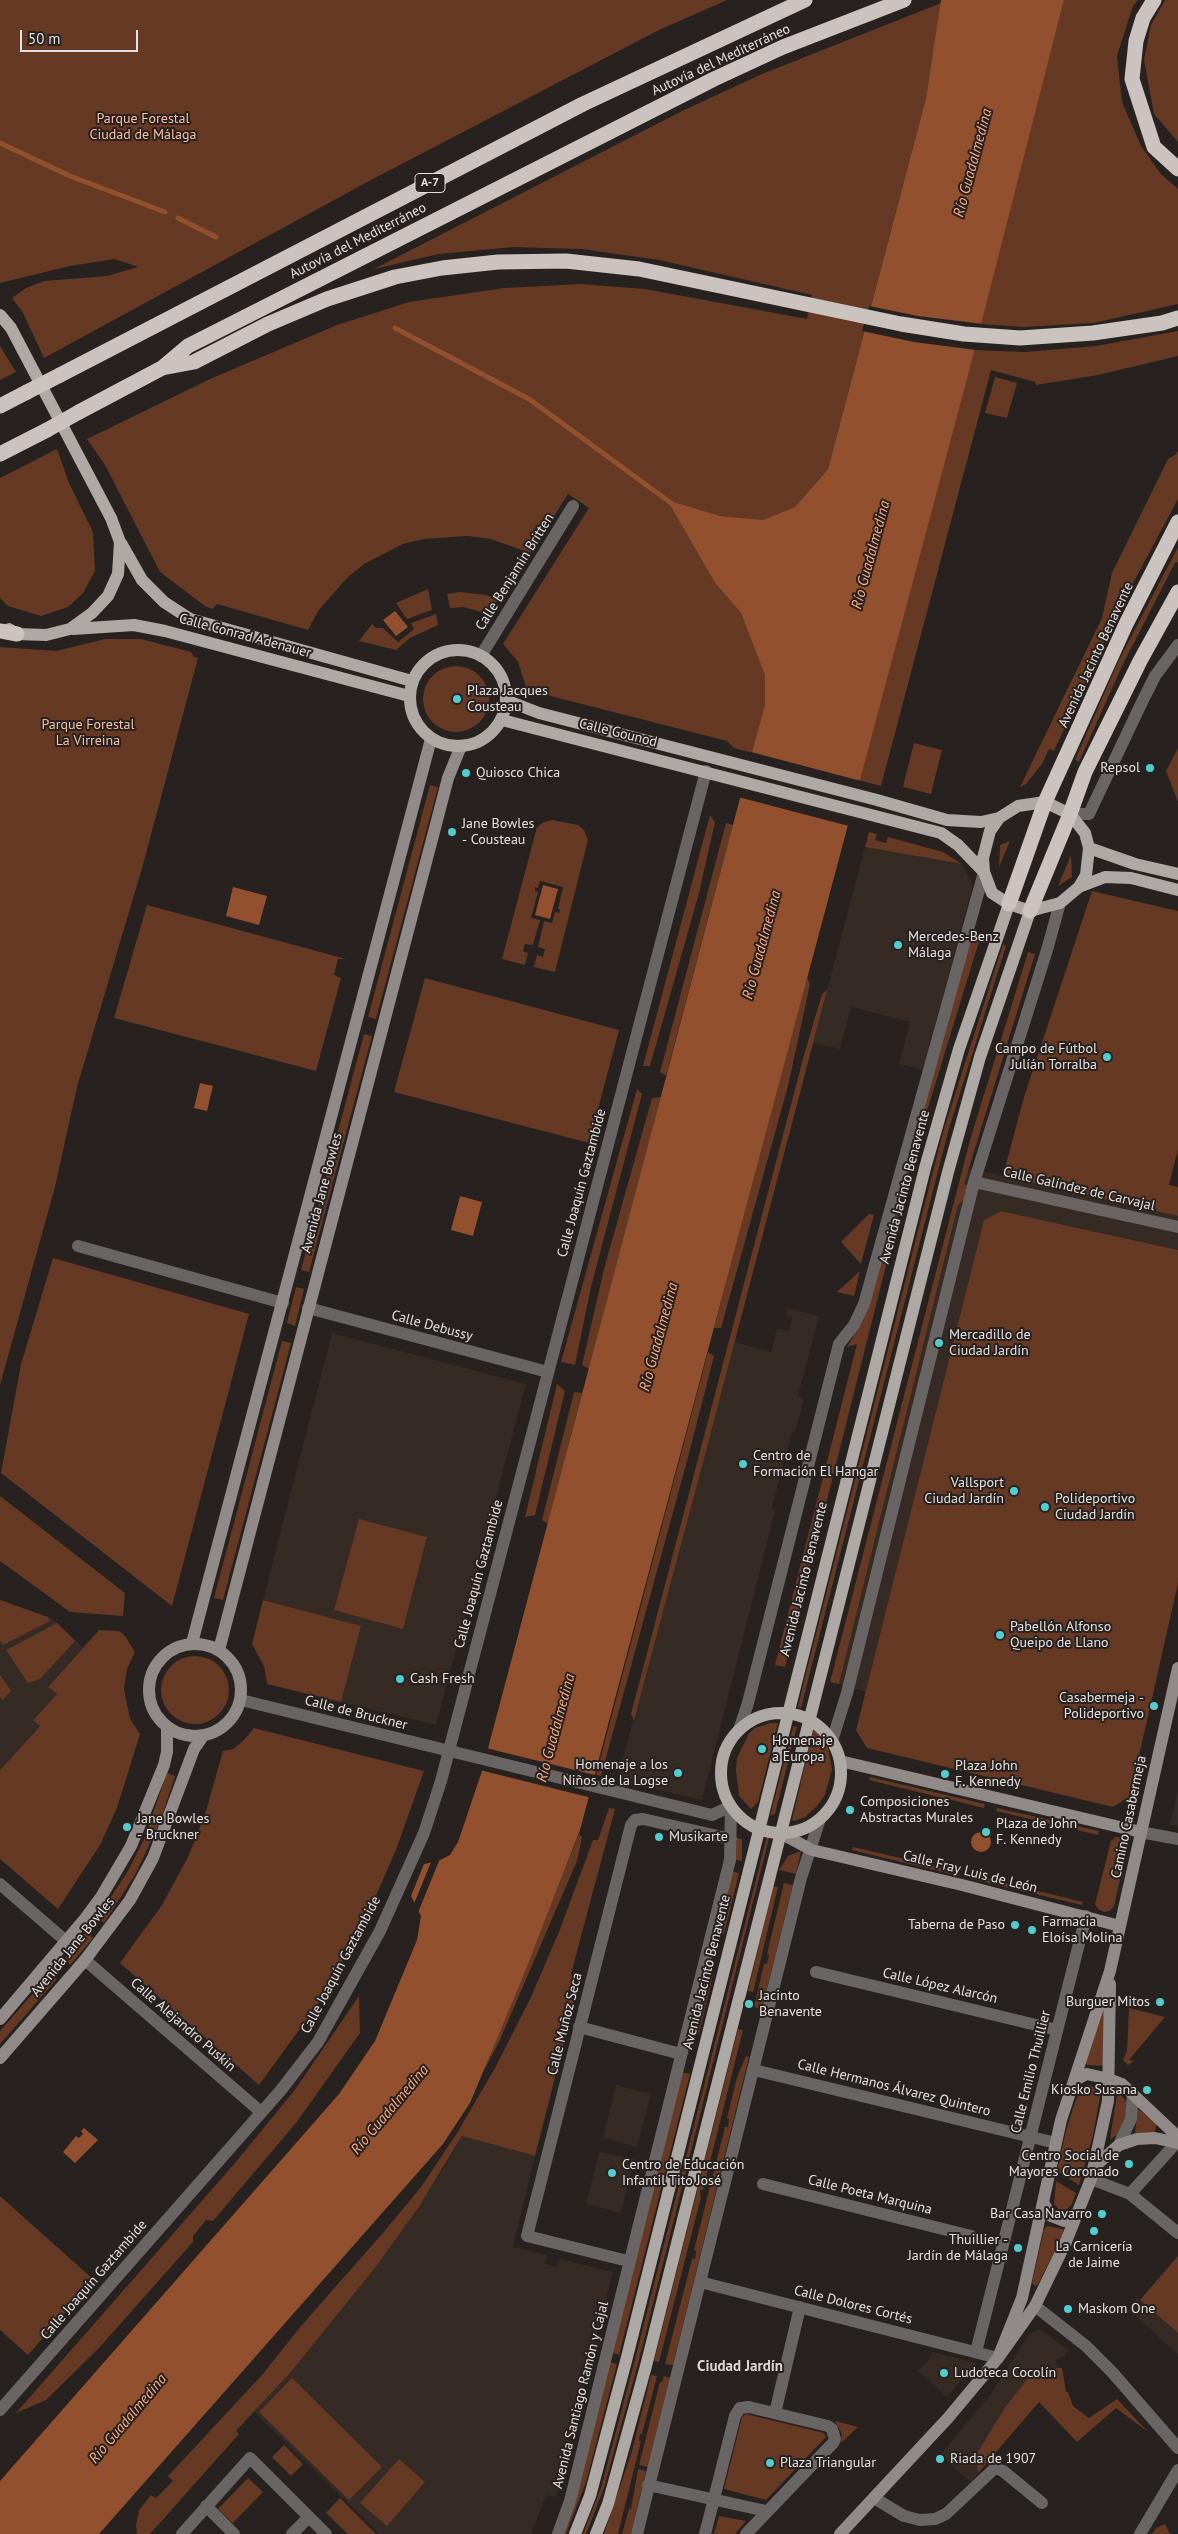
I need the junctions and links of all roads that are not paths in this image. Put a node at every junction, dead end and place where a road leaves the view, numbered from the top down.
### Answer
1 (805, 0) edge
2 (904, 0) edge
3 (1154, 0) edge
4 (1178, 170) edge
5 (0, 315) edge
6 (1178, 318) edge
7 (162, 368) junction
8 (0, 406) edge
9 (0, 454) edge
10 (573, 506) dead end
11 (1178, 522) edge
12 (120, 542) junction
13 (1178, 592) edge
14 (0, 624) edge
15 (70, 629) junction
16 (0, 632) edge
17 (17, 634) junction
18 (1178, 644) edge
19 (482, 654) junction
20 (412, 681) junction
21 (409, 696) junction
22 (508, 701) junction
23 (502, 720) junction
24 (432, 739) junction
25 (461, 746) junction
26 (706, 771) junction
27 (1044, 802) junction
28 (1070, 814) junction
29 (999, 818) junction
30 (1089, 848) junction
31 (984, 872) junction
32 (1178, 874) edge
33 (1079, 887) junction
34 (1178, 890) edge
35 (1060, 903) junction
36 (1009, 904) junction
37 (1030, 911) junction
38 (974, 1182) junction
39 (1178, 1227) edge
40 (78, 1246) dead end
41 (283, 1303) junction
42 (308, 1308) junction
43 (548, 1372) junction
44 (192, 1643) junction
45 (219, 1650) junction
46 (1178, 1668) edge
47 (241, 1700) junction
48 (788, 1713) junction
49 (808, 1719) junction
50 (167, 1727) junction
51 (739, 1730) junction
52 (203, 1736) junction
53 (832, 1741) junction
54 (448, 1751) junction
55 (840, 1761) junction
56 (731, 1806) junction
57 (820, 1819) junction
58 (759, 1829) junction
59 (1141, 1832) junction
60 (780, 1833) junction
61 (1178, 1838) edge
62 (730, 1840) junction
63 (812, 1850) junction
64 (0, 1884) edge
65 (1086, 1916) junction
66 (1120, 1926) junction
67 (67, 1942) junction
68 (85, 1960) junction
69 (1110, 1971) junction
70 (816, 1972) dead end
71 (0, 2019) edge
72 (579, 2028) junction
73 (1058, 2030) junction
74 (681, 2054) junction
75 (0, 2058) edge
76 (754, 2070) junction
77 (1109, 2079) junction
78 (1075, 2080) junction
79 (1133, 2095) junction
80 (261, 2112) junction
81 (1030, 2137) junction
82 (1177, 2141) edge
83 (1056, 2143) junction
84 (1118, 2145) junction
85 (1092, 2173) junction
86 (763, 2184) dead end
87 (1130, 2194) junction
88 (1043, 2202) junction
89 (1076, 2216) junction
90 (1178, 2233) edge
91 (971, 2236) dead end
92 (628, 2261) junction
93 (700, 2282) junction
94 (1035, 2306) junction
95 (800, 2307) junction
96 (976, 2352) junction
97 (998, 2358) junction
98 (0, 2410) edge
99 (775, 2413) junction
100 (1178, 2448) edge
101 (1178, 2470) edge
102 (648, 2485) junction
103 (874, 2498) junction
104 (714, 2501) junction
105 (1042, 2503) dead end
106 (206, 2506) junction
107 (766, 2511) junction
108 (309, 2517) junction
109 (182, 2534) edge
110 (234, 2534) edge
111 (292, 2534) edge
112 (326, 2534) edge
113 (558, 2534) edge
114 (575, 2534) edge
115 (596, 2534) edge
116 (637, 2534) edge
117 (705, 2534) edge
118 (746, 2534) edge
119 (840, 2534) edge
120 (1140, 2534) edge

1 - 8 highway, Autovía del Mediterráneo / A-7, bridge
2 - 7 highway, Autovía del Mediterráneo / A-7
3 - 4 highway
5 - 12 main road
6 - 7 highway
7 - 9 highway, Autovía del Mediterráneo / A-7, bridge
10 - 19 street, Calle Benjamin Britten
11 - 27 highway, Avenida Jacinto Benavente
12 - 15 main road
12 - 20 main road, Calle Conrad Adenauer
13 - 28 highway
14 - 17 main road
15 - 17 main road
15 - 21 main road, Calle Conrad Adenauer
16 - 17 highway
18 - 28 street
19 - 20 main road
19 - 22 main road
20 - 21 main road
21 - 24 main road
22 - 23 main road
22 - 29 main road, Calle Gounod
23 - 25 main road
23 - 26 main road, Calle Gounod
24 - 25 main road
24 - 41 main road, Avenida Jane Bowles
25 - 42 main road, Avenida Jane Bowles
26 - 31 main road, Calle Gounod
26 - 43 street, Calle Joaquín Gaztambide
27 - 28 main road
27 - 29 main road, Avenida Jacinto Benavente
27 - 36 highway, Avenida Jacinto Benavente
28 - 30 main road
28 - 37 highway
29 - 31 main road, Avenida Jacinto Benavente
30 - 32 main road
30 - 33 main road
31 - 36 main road, Avenida Jacinto Benavente
31 - 51 street, Avenida Jacinto Benavente
33 - 34 main road
33 - 35 main road
35 - 37 main road
35 - 38 street
36 - 37 main road, Avenida Jacinto Benavente
36 - 48 main road, Avenida Jacinto Benavente
37 - 49 main road
38 - 39 street, Calle Galíndez de Carvajal
38 - 53 street
40 - 41 street
41 - 44 main road, Avenida Jane Bowles
42 - 43 street, Calle Debussy
42 - 45 main road, Avenida Jane Bowles
43 - 54 street, Calle Joaquín Gaztambide
44 - 45 main road
44 - 50 main road
45 - 47 main road
46 - 59 main road, Camino Casabermeja
47 - 52 main road
47 - 54 street, Calle de Bruckner
48 - 49 main road
48 - 51 main road
48 - 58 main road, Avenida Jacinto Benavente
49 - 53 main road
49 - 60 main road
50 - 52 main road
50 - 67 main road, Avenida Jane Bowles
51 - 56 main road
52 - 68 main road, Avenida Jane Bowles
53 - 55 main road
54 - 56 street, Calle de Bruckner
54 - 80 street, Calle Joaquín Gaztambide
55 - 57 main road
55 - 59 main road
56 - 58 main road
56 - 62 street, Avenida Jacinto Benavente
57 - 60 main road
57 - 63 street
58 - 60 main road
58 - 114 main road, Avenida Jacinto Benavente
59 - 61 street
59 - 66 main road, Camino Casabermeja
60 - 63 main road
60 - 115 main road
62 - 72 street, Calle Muñoz Seca
62 - 74 street, Avenida Jacinto Benavente
63 - 65 main road, Calle Fray Luis de León
63 - 76 street
64 - 67 street
65 - 66 main road, Calle Fray Luis de León
65 - 73 street, Calle Emilio Thuillier
66 - 69 main road, Camino Casabermeja
67 - 71 main road, Avenida Jane Bowles
68 - 75 main road, Avenida Jane Bowles
68 - 80 street, Calle Alejandro Puskin
69 - 77 main road
69 - 78 main road
70 - 73 street, Calle López Alarcón
72 - 74 street
72 - 92 street, Calle Muñoz Seca
73 - 81 street, Calle Emilio Thuillier
74 - 92 street, Avenida Jacinto Benavente
76 - 81 street, Calle Hermanos Álvarez Quintero
76 - 93 street
77 - 78 main road
77 - 79 main road
77 - 85 main road
78 - 83 main road
79 - 82 main road
79 - 84 street
80 - 98 street, Calle Joaquín Gaztambide
81 - 83 street, Calle Hermanos Álvarez Quintero
81 - 96 street, Calle Emilio Thuillier
82 - 84 main road
82 - 87 street
83 - 88 main road
84 - 85 main road
85 - 87 street
85 - 89 main road
86 - 91 street, Calle Poeta Marquina
87 - 90 street
88 - 89 main road
88 - 97 main road
89 - 94 main road
92 - 113 street, Avenida Santiago Ramón y Cajal
93 - 95 street, Calle Dolores Cortés
93 - 102 street
94 - 97 main road
94 - 100 street
95 - 96 street, Calle Dolores Cortés
95 - 99 street
96 - 97 street, Calle Dolores Cortés
97 - 103 main road
99 - 104 street
99 - 107 street
101 - 120 street
102 - 104 street
102 - 116 street
103 - 105 street
103 - 119 main road
104 - 107 street
104 - 117 street
106 - 108 street
106 - 109 street
106 - 110 street
107 - 118 street
108 - 111 street
108 - 112 street

